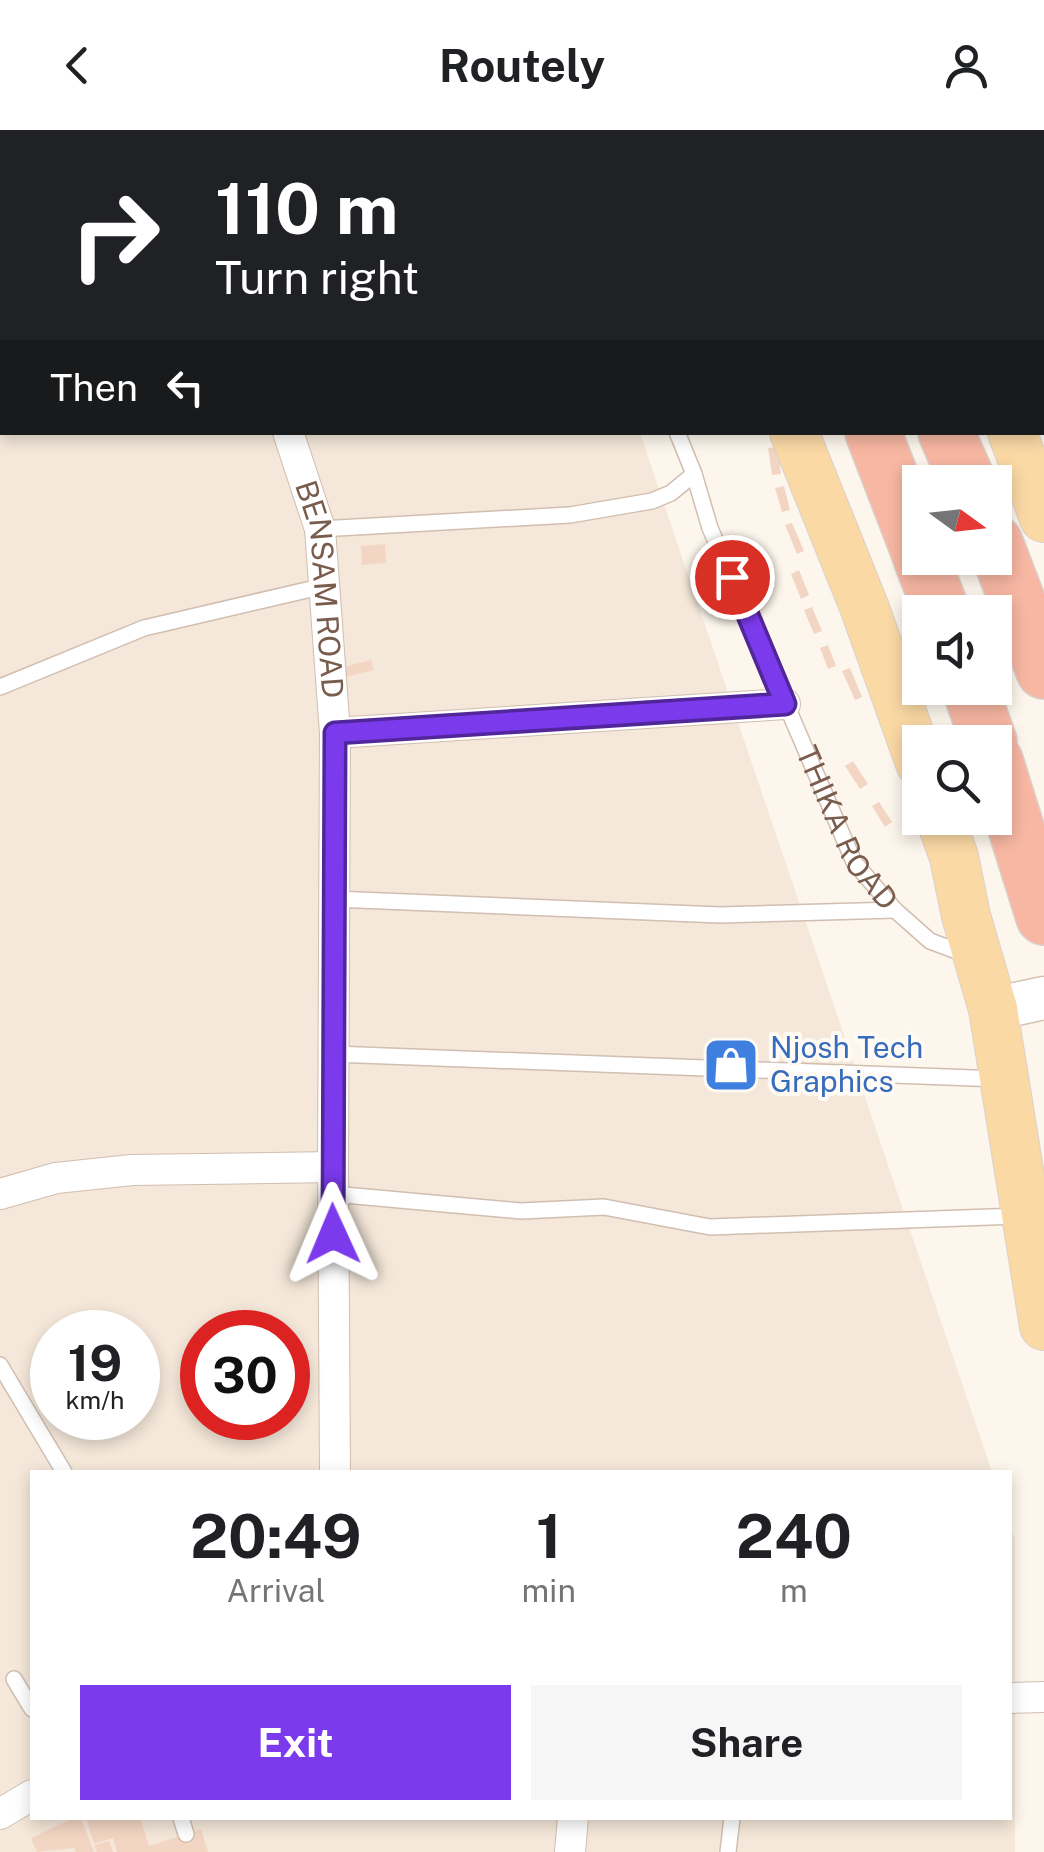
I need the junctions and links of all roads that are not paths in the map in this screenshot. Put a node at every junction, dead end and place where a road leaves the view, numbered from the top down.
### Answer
1 (289, 435) edge
2 (678, 435) edge
3 (795, 435) edge
4 (874, 435) edge
5 (947, 435) edge
6 (1013, 435) edge
7 (961, 465) edge
8 (694, 474) junction
9 (902, 507) edge
10 (1044, 518) edge
11 (320, 530) junction
12 (1007, 575) edge
13 (324, 586) junction
14 (1044, 671) edge
15 (0, 687) edge
16 (785, 704) junction
17 (906, 725) edge
18 (335, 733) junction
19 (1012, 815) edge
20 (946, 835) edge
21 (334, 899) junction
22 (894, 910) junction
23 (1044, 917) edge
24 (978, 959) junction
25 (1044, 998) edge
26 (993, 1009) junction
27 (333, 1054) junction
28 (1004, 1079) junction
29 (333, 1181) junction
30 (0, 1194) edge
31 (1027, 1215) junction
32 (1044, 1326) edge
33 (0, 1365) edge
34 (63, 1470) edge
35 (335, 1470) edge
36 (14, 1679) dead end
37 (1044, 1696) edge
38 (1012, 1698) edge
39 (30, 1706) edge
40 (30, 1796) edge
41 (1, 1812) edge
42 (573, 1820) edge
43 (732, 1820) edge
44 (570, 1852) edge
45 (728, 1852) edge

1 - 11 street, BENSAM ROAD
2 - 8 lane, THIKA ROAD
3 - 17 main road
4 - 9 highway
5 - 7 highway
6 - 10 main road
8 - 11 lane
8 - 16 lane, THIKA ROAD
11 - 13 street, BENSAM ROAD
12 - 14 highway
13 - 15 lane
13 - 18 street, BENSAM ROAD
16 - 18 street
16 - 22 lane, THIKA ROAD
18 - 21 street, BENSAM ROAD
19 - 23 highway
20 - 24 main road
21 - 22 lane
21 - 27 street, BENSAM ROAD
22 - 24 lane, THIKA ROAD
24 - 26 main road
25 - 26 main road
26 - 28 main road
27 - 28 lane
27 - 29 street, BENSAM ROAD
28 - 31 main road
29 - 30 street
29 - 31 lane
29 - 35 street, BENSAM ROAD
31 - 32 main road
33 - 34 lane
36 - 39 lane
37 - 38 street
40 - 41 street
42 - 44 street
43 - 45 lane

